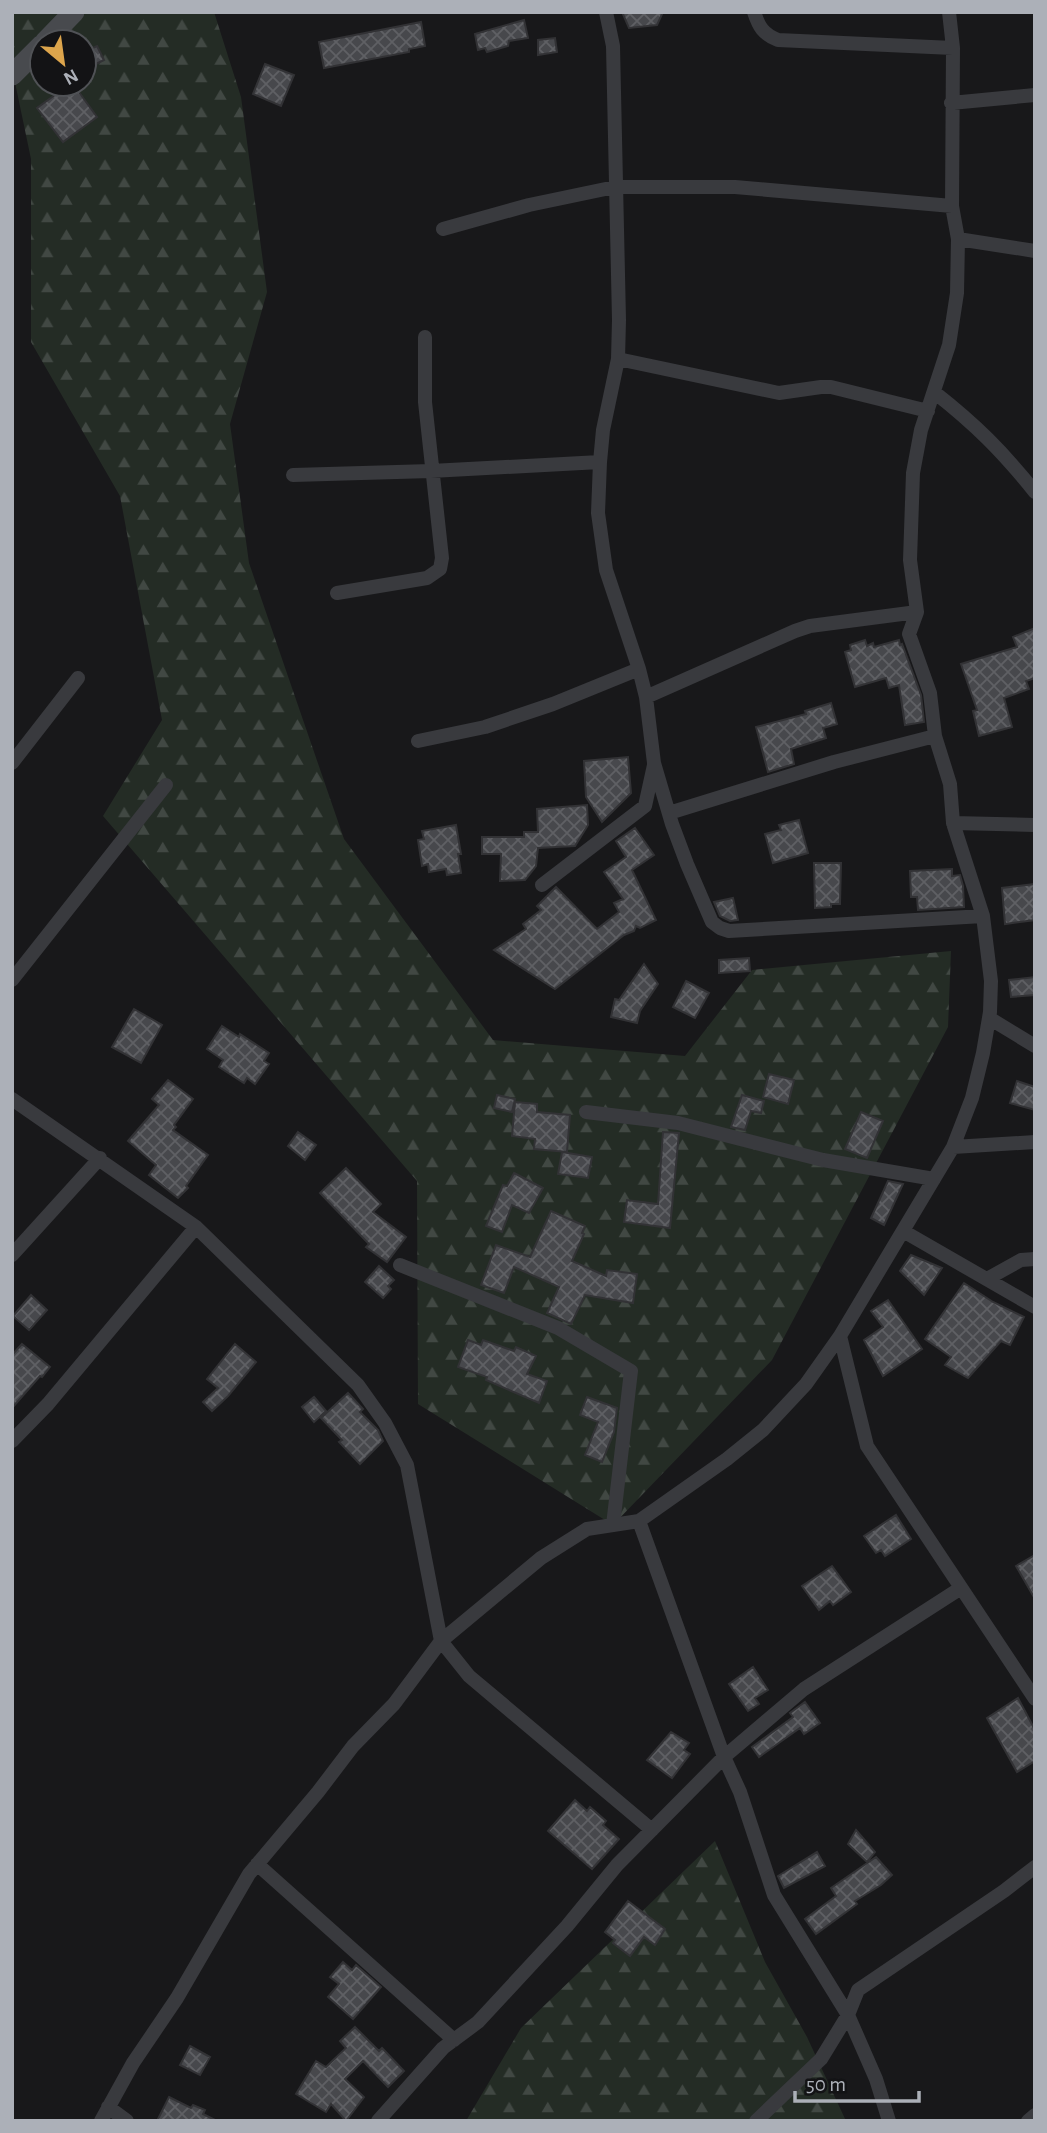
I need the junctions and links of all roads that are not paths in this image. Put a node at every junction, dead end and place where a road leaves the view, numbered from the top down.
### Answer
1 (74, 12) edge
2 (606, 12) edge
3 (754, 12) edge
4 (949, 12) edge
5 (58, 28) edge
6 (953, 48) junction
7 (28, 58) edge
8 (12, 75) edge
9 (1035, 95) edge
10 (951, 103) junction
11 (615, 187) junction
12 (952, 206) junction
13 (443, 229) dead end
14 (958, 239) junction
15 (1035, 251) edge
16 (425, 337) dead end
17 (618, 359) junction
18 (934, 392) junction
19 (928, 411) junction
20 (600, 462) junction
21 (431, 471) junction
22 (293, 475) dead end
23 (1032, 481) edge
24 (337, 593) dead end
25 (917, 612) junction
26 (639, 669) junction
27 (78, 678) dead end
28 (646, 697) junction
29 (935, 736) junction
30 (418, 741) dead end
31 (12, 763) edge
32 (654, 763) junction
33 (166, 785) dead end
34 (669, 813) junction
35 (953, 823) junction
36 (1035, 825) edge
37 (542, 885) dead end
38 (983, 916) junction
39 (12, 980) edge
40 (989, 1018) junction
41 (1035, 1046) edge
42 (12, 1099) edge
43 (586, 1112) dead end
44 (1035, 1142) edge
45 (953, 1147) junction
46 (100, 1158) junction
47 (934, 1179) junction
48 (196, 1227) junction
49 (903, 1231) junction
50 (12, 1255) edge
51 (1035, 1259) edge
52 (400, 1265) dead end
53 (987, 1279) junction
54 (1035, 1307) edge
55 (840, 1336) junction
56 (12, 1441) edge
57 (639, 1521) junction
58 (612, 1525) junction
59 (961, 1588) junction
60 (441, 1642) junction
61 (1035, 1699) edge
62 (724, 1757) junction
63 (652, 1830) junction
64 (257, 1864) junction
65 (1035, 1867) edge
66 (848, 2015) junction
67 (454, 2040) junction
68 (108, 2107) junction
69 (1035, 2115) edge
70 (101, 2121) edge
71 (127, 2121) edge
72 (378, 2121) edge
73 (756, 2121) edge
74 (889, 2121) edge
75 (1028, 2121) edge

1 - 5 street
2 - 11 street
3 - 6 street
4 - 6 street
6 - 10 street
7 - 8 street
9 - 10 street
10 - 12 street
11 - 12 street
11 - 13 street
11 - 17 street
12 - 14 street
14 - 15 street
14 - 18 street
16 - 21 street
17 - 19 street
17 - 20 street
18 - 19 street
18 - 23 street
19 - 25 street
20 - 21 street
20 - 26 street
21 - 22 street
21 - 24 street
25 - 28 street
25 - 29 street
26 - 28 street
26 - 30 street
27 - 31 street
28 - 32 street
29 - 34 street
29 - 35 street
32 - 34 street
32 - 37 street
33 - 39 street
34 - 38 street
35 - 36 street
35 - 38 street
38 - 40 street
40 - 41 street
40 - 45 street
42 - 46 street
43 - 47 street
44 - 45 street
45 - 47 street
46 - 48 street
46 - 50 street
47 - 49 street
48 - 56 street
48 - 60 street
49 - 53 street
49 - 55 street
51 - 53 street
52 - 58 street
53 - 54 street
55 - 57 street
55 - 59 street
57 - 58 street
57 - 62 street
58 - 60 street
59 - 61 street
59 - 62 street
60 - 63 street
60 - 64 street
62 - 63 street
62 - 66 street
63 - 67 street
64 - 67 street
64 - 68 street
65 - 66 street
66 - 73 street
66 - 74 street
67 - 72 street
68 - 70 street
68 - 71 street
69 - 75 street

